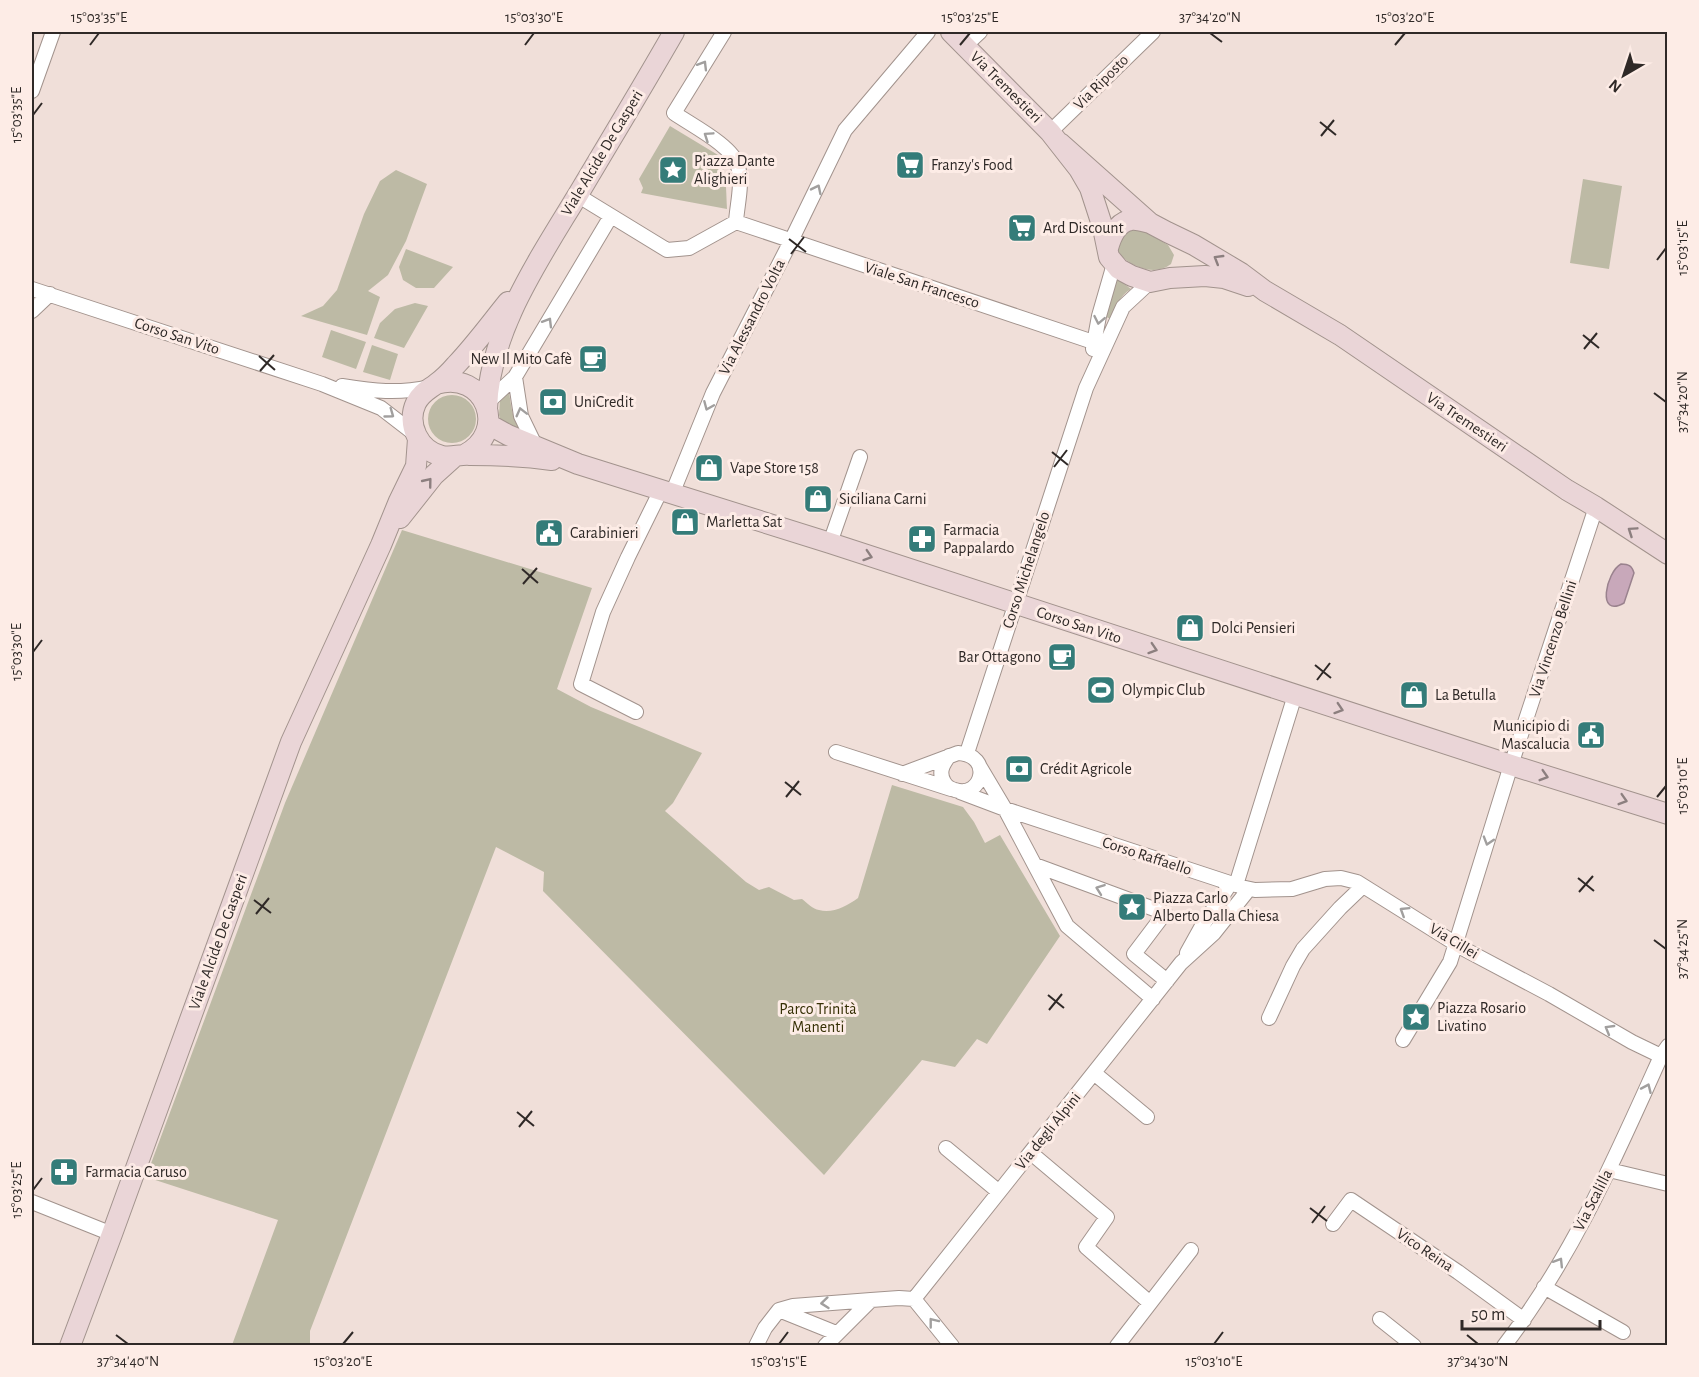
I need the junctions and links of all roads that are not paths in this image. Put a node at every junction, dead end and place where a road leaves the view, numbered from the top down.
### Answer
1 (53, 32) edge
2 (674, 32) edge
3 (724, 32) edge
4 (928, 32) edge
5 (951, 32) edge
6 (980, 32) edge
7 (1152, 32) edge
8 (965, 46) junction
9 (32, 91) edge
10 (1055, 138) junction
11 (578, 195) junction
12 (611, 216) junction
13 (736, 222) junction
14 (1159, 228) junction
15 (791, 241) junction
16 (1111, 256) junction
17 (530, 275) junction
18 (1170, 278) junction
19 (1150, 282) junction
20 (32, 289) edge
21 (1265, 291) junction
22 (50, 294) junction
23 (32, 310) edge
24 (1100, 344) junction
25 (515, 377) junction
26 (322, 384) junction
27 (433, 386) junction
28 (488, 412) junction
29 (417, 437) junction
30 (535, 445) junction
31 (459, 456) junction
32 (860, 457) dead end
33 (578, 464) junction
34 (666, 492) junction
35 (1596, 507) junction
36 (830, 543) junction
37 (381, 545) junction
38 (1668, 554) edge
39 (1015, 604) junction
40 (1295, 695) junction
41 (636, 712) dead end
42 (836, 752) dead end
43 (967, 753) junction
44 (949, 756) junction
45 (1511, 765) junction
46 (980, 767) junction
47 (902, 774) junction
48 (955, 790) junction
49 (1005, 809) junction
50 (1668, 814) edge
51 (1035, 865) junction
52 (1238, 886) junction
53 (1363, 886) junction
54 (1456, 944) junction
55 (1134, 954) junction
56 (1181, 963) junction
57 (1120, 972) junction
58 (1167, 981) junction
59 (1153, 999) junction
60 (1269, 1018) dead end
61 (1403, 1040) dead end
62 (1664, 1051) edge
63 (1094, 1073) junction
64 (1147, 1117) dead end
65 (946, 1148) dead end
66 (1031, 1152) junction
67 (1609, 1170) junction
68 (1668, 1184) edge
69 (999, 1192) junction
70 (32, 1202) edge
71 (1333, 1224) dead end
72 (112, 1233) junction
73 (1191, 1250) dead end
74 (1544, 1287) junction
75 (914, 1299) junction
76 (871, 1300) junction
77 (1150, 1303) junction
78 (779, 1310) junction
79 (1380, 1319) dead end
80 (1524, 1320) junction
81 (1623, 1332) dead end
82 (836, 1333) junction
83 (70, 1346) edge
84 (756, 1346) edge
85 (825, 1346) edge
86 (952, 1346) edge
87 (1117, 1346) edge
88 (1414, 1346) edge
89 (1504, 1346) edge

1 - 9 street
2 - 11 main road, Viale Alcide De Gasperi
13 -> 3 street
15 -> 4 street, Via Alessandro Volta
5 - 8 main road, Via Tremestieri
6 - 8 street
7 - 10 street, Via Riposto
8 - 10 main road, Via Tremestieri
10 - 14 main road
10 - 16 main road
11 - 12 street
11 - 17 main road, Viale Alcide De Gasperi
12 - 13 street
25 -> 12 street
13 - 15 street, Viale San Francesco
14 - 16 main road
14 - 18 main road
21 -> 14 main road
15 - 24 street, Viale San Francesco
15 -> 34 street, Via Alessandro Volta
16 - 19 main road
16 -> 24 street
17 - 27 main road
17 - 28 main road
18 - 19 main road
18 - 21 main road
19 - 24 street
20 - 22 street, Corso San Vito
21 - 35 main road, Via Tremestieri
22 - 23 street
22 - 26 street, Corso San Vito
24 - 39 street, Corso Michelangelo
25 - 28 street
30 -> 25 street
26 - 27 street
26 -> 29 street
27 - 28 main road
27 - 29 main road
28 - 30 main road
28 - 31 main road
29 - 31 main road
29 - 37 main road
30 - 33 main road
31 - 33 main road
37 -> 31 main road
32 - 36 street
33 - 34 main road, Corso San Vito
34 - 36 main road, Corso San Vito
34 - 41 street, Via Alessandro Volta
38 -> 35 main road, Via Tremestieri
35 - 45 street, Via Vincenzo Bellini
36 -> 39 main road, Corso San Vito
37 - 72 main road, Viale Alcide De Gasperi
39 -> 40 main road, Corso San Vito
39 - 43 street, Corso Michelangelo
40 -> 45 main road, Corso San Vito
40 - 52 street
42 - 47 street
43 - 44 street
43 - 46 street
44 - 47 street
44 - 48 street
45 -> 50 main road, Corso San Vito
45 -> 54 street, Via Vincenzo Bellini
46 - 48 street
46 - 49 street
47 - 48 street, Corso Raffaello
48 - 49 street, Corso Raffaello
49 - 51 street
49 - 52 street, Corso Raffaello
55 -> 51 street
51 - 57 street
52 - 53 street, Via Cillei
52 - 56 street
52 - 56 street
54 -> 53 street, Via Cillei
53 - 60 street
54 - 61 street, Via Vincenzo Bellini
62 -> 54 street, Via Cillei
55 - 57 street
55 - 58 street
56 - 58 street, Via degli Alpini
57 - 59 street
58 - 59 street, Via degli Alpini
59 - 63 street, Via degli Alpini
67 -> 62 street, Via Scalilla
63 - 64 street
63 - 66 street, Via degli Alpini
65 - 69 street
66 - 69 street, Via degli Alpini
66 - 77 street
67 - 68 street
74 -> 67 street, Via Scalilla
69 - 75 street, Via degli Alpini
70 - 72 street
71 - 80 street, Vico Reina
72 - 83 main road, Viale Alcide De Gasperi
73 - 77 street
74 - 80 street, Via Scalilla
74 - 81 street
75 - 76 street
86 -> 75 street
76 -> 78 street
76 - 82 street
77 - 87 street
78 - 82 street
78 - 84 street
79 - 88 street
80 - 89 street, Via Scalilla
82 - 85 street

